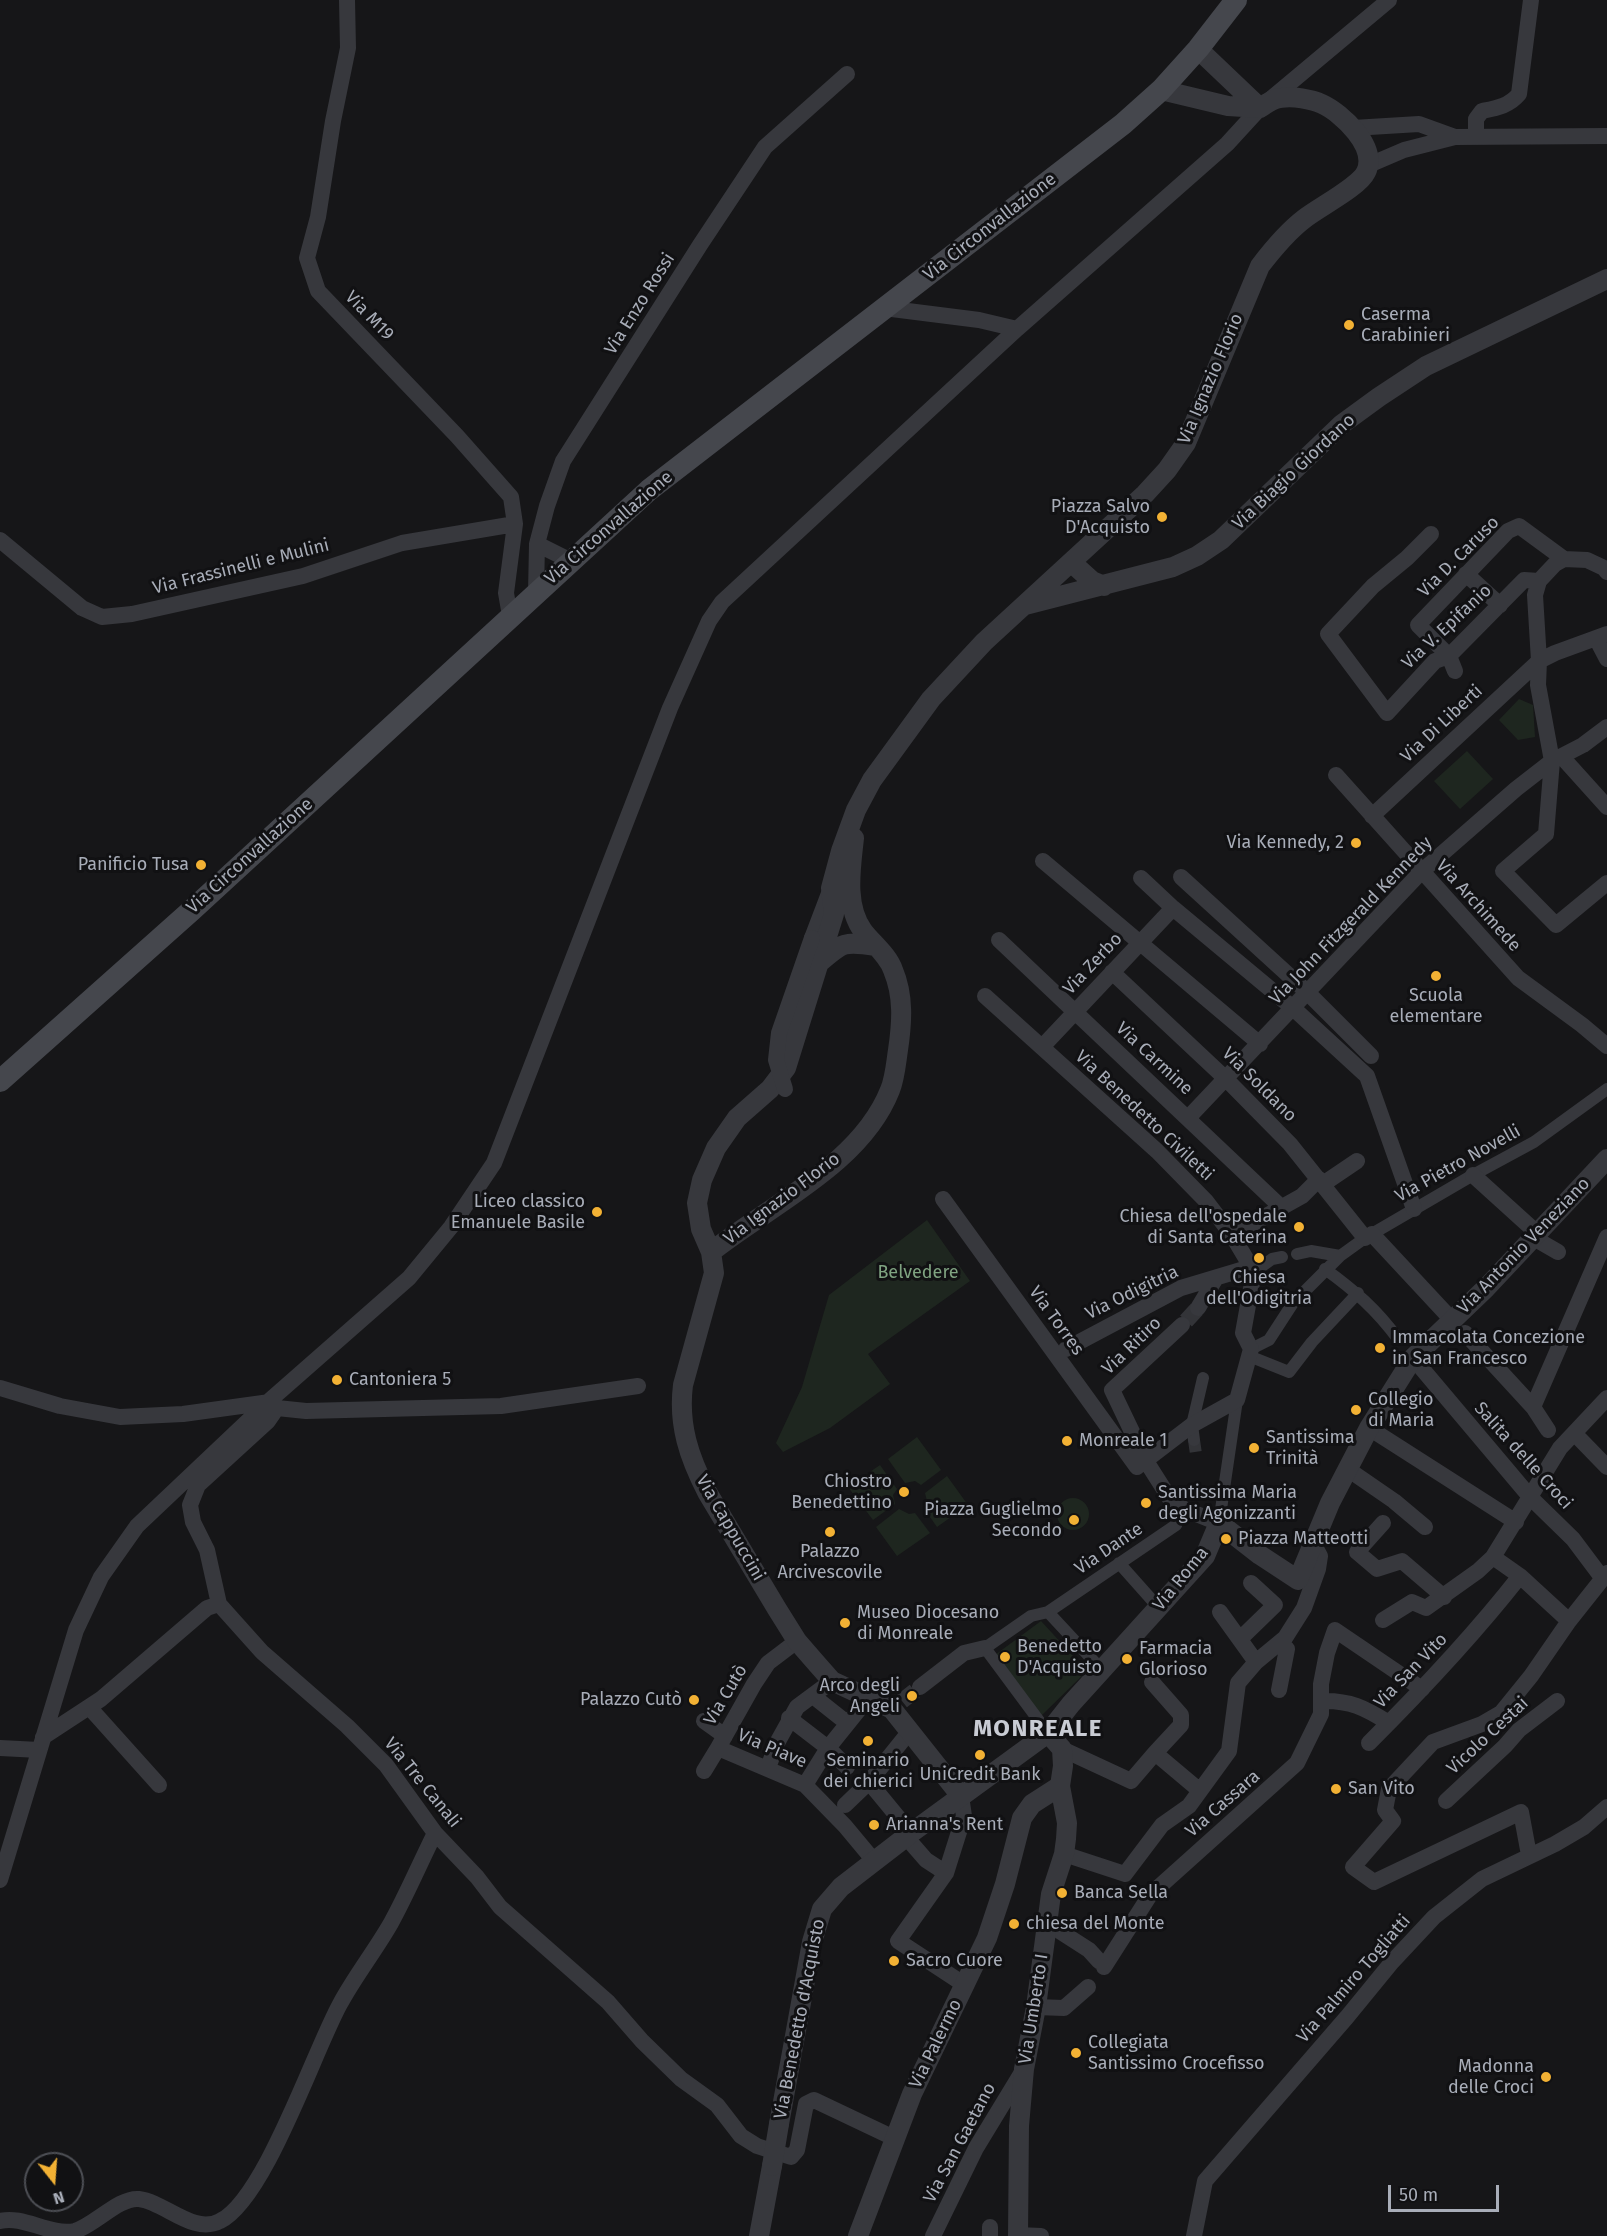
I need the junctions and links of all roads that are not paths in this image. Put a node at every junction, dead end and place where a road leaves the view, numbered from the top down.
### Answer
1 (347, 0) edge
2 (1236, 0) edge
3 (1389, 0) edge
4 (1531, 0) edge
5 (1198, 49) junction
6 (847, 74) dead end
7 (1161, 90) junction
8 (1260, 108) junction
9 (1353, 128) junction
10 (1607, 136) edge
11 (1455, 137) junction
12 (1476, 137) junction
13 (1369, 165) junction
14 (1607, 279) edge
15 (884, 308) junction
16 (1017, 329) junction
17 (515, 524) junction
18 (1431, 534) dead end
19 (0, 540) edge
20 (537, 544) junction
21 (1564, 559) junction
22 (571, 561) junction
23 (1071, 562) junction
24 (1607, 572) edge
25 (1466, 574) junction
26 (1539, 581) junction
27 (1104, 586) junction
28 (536, 593) junction
29 (1500, 605) junction
30 (1023, 606) junction
31 (510, 616) junction
32 (1602, 636) edge
33 (1607, 659) edge
34 (1539, 661) junction
35 (1452, 663) junction
36 (1607, 727) edge
37 (1557, 759) junction
38 (1336, 776) dead end
39 (1607, 807) edge
40 (856, 810) junction
41 (1372, 816) junction
42 (1043, 861) dead end
43 (1421, 872) junction
44 (1181, 877) dead end
45 (1141, 878) dead end
46 (1607, 883) edge
47 (831, 888) junction
48 (1173, 908) junction
49 (999, 940) dead end
50 (1139, 944) junction
51 (876, 946) junction
52 (819, 963) junction
53 (1112, 972) junction
54 (1307, 992) junction
55 (985, 996) dead end
56 (1293, 1008) junction
57 (1076, 1012) junction
58 (1260, 1044) junction
59 (1607, 1046) edge
60 (1042, 1047) junction
61 (1371, 1056) dead end
62 (1226, 1078) junction
63 (0, 1081) edge
64 (785, 1089) dead end
65 (1607, 1089) edge
66 (1188, 1118) junction
67 (1607, 1159) edge
68 (1357, 1161) dead end
69 (1473, 1175) junction
70 (1321, 1182) junction
71 (943, 1198) dead end
72 (1281, 1208) junction
73 (1414, 1209) junction
74 (1232, 1235) junction
75 (1534, 1235) junction
76 (1368, 1236) junction
77 (1607, 1238) edge
78 (711, 1252) junction
79 (1558, 1252) dead end
80 (1297, 1254) dead end
81 (1340, 1256) junction
82 (1282, 1257) dead end
83 (1253, 1269) junction
84 (1325, 1269) junction
85 (1215, 1278) junction
86 (1358, 1293) junction
87 (1198, 1308) tunnel mouth
88 (1182, 1324) tunnel mouth
89 (1459, 1327) junction
90 (1406, 1348) junction
91 (1066, 1349) dead end
92 (1250, 1353) junction
93 (1203, 1378) dead end
94 (638, 1386) dead end
95 (0, 1388) edge
96 (1607, 1398) edge
97 (1237, 1400) junction
98 (273, 1405) junction
99 (1533, 1407) junction
100 (1369, 1428) junction
101 (1548, 1430) dead end
102 (1193, 1433) junction
103 (1575, 1434) junction
104 (1141, 1464) junction
105 (1607, 1467) edge
106 (1349, 1470) junction
107 (1531, 1498) junction
108 (1184, 1509) junction
109 (1516, 1522) junction
110 (1218, 1523) junction
111 (1383, 1523) dead end
112 (1425, 1527) dead end
113 (1313, 1543) junction
114 (1493, 1557) junction
115 (1119, 1563) junction
116 (1520, 1576) junction
117 (1605, 1576) edge
118 (1251, 1582) dead end
119 (1444, 1596) junction
120 (219, 1604) junction
121 (1159, 1608) junction
122 (1048, 1612) junction
123 (1220, 1612) dead end
124 (1383, 1620) dead end
125 (1569, 1621) junction
126 (1240, 1639) junction
127 (798, 1641) junction
128 (1280, 1642) junction
129 (985, 1648) junction
130 (1256, 1662) junction
131 (1101, 1670) junction
132 (832, 1681) junction
133 (1152, 1682) dead end
134 (920, 1687) tunnel mouth
135 (1422, 1689) junction
136 (1279, 1690) dead end
137 (813, 1696) junction
138 (869, 1697) junction
139 (1321, 1701) junction
140 (1557, 1701) dead end
141 (89, 1707) junction
142 (789, 1718) junction
143 (704, 1721) dead end
144 (847, 1723) junction
145 (1389, 1723) junction
146 (910, 1731) junction
147 (1048, 1733) junction
148 (721, 1742) junction
149 (1369, 1743) dead end
150 (41, 1744) junction
151 (0, 1748) edge
152 (828, 1748) junction
153 (1062, 1749) junction
154 (1155, 1754) junction
155 (847, 1767) dead end
156 (768, 1768) junction
157 (704, 1771) dead end
158 (869, 1782) junction
159 (159, 1785) dead end
160 (805, 1785) junction
161 (1060, 1786) junction
162 (1199, 1790) junction
163 (961, 1796) junction
164 (1446, 1801) dead end
165 (1607, 1807) edge
166 (839, 1810) junction
167 (435, 1833) junction
168 (908, 1835) junction
169 (1064, 1854) junction
170 (1529, 1855) junction
171 (875, 1862) junction
172 (946, 1874) junction
173 (0, 1880) edge
174 (1047, 1923) junction
175 (965, 1985) junction
176 (1088, 1987) dead end
177 (1036, 2007) junction
178 (1024, 2069) junction
179 (894, 2138) junction
180 (773, 2159) junction
181 (0, 2222) edge
182 (1018, 2235) edge
183 (759, 2236) edge
184 (858, 2236) edge
185 (933, 2236) edge
186 (1041, 2236) edge
187 (1194, 2236) edge

1 - 17 street, Via M19
2 - 5 main road, Via Circonvallazione
3 - 8 street
4 - 12 street
5 - 7 main road, Via Circonvallazione
5 - 8 street
6 - 20 street, Via Enzo Rossi
7 - 8 street
7 - 15 main road, Via Circonvallazione
8 - 9 street
8 - 16 street
9 - 11 street
9 - 13 street
10 - 12 street
11 - 12 street
11 - 13 street
13 - 23 street, Via Ignazio Florio
14 - 27 street, Via Biagio Giordano
15 - 16 street
15 - 22 main road, Via Circonvallazione
16 - 98 street
17 - 19 street, Via Frassinelli e Mulini
17 - 31 street, Via M19
18 - 35 street, Via V. Epifanio
20 - 22 street
20 - 28 street, Via Enzo Rossi
21 - 24 street
21 - 25 street, Via D. Caruso
21 - 26 street
22 - 28 main road, Via Circonvallazione
23 - 27 street
23 - 30 street, Via Ignazio Florio
25 - 29 street
25 - 35 street, Via D. Caruso
26 - 29 street, Via V. Epifanio
26 - 34 street
27 - 30 street, Via Biagio Giordano
28 - 31 main road, Via Circonvallazione
29 - 35 street, Via V. Epifanio
30 - 40 street, Via Ignazio Florio
31 - 63 main road, Via Circonvallazione
32 - 33 street
32 - 34 street, Via Di Liberti
34 - 37 street
34 - 41 street, Via Di Liberti
36 - 37 street, Via John Fitzgerald Kennedy
37 - 39 street
37 - 43 street, Via John Fitzgerald Kennedy
37 - 46 street
38 - 41 street, Via Archimede
40 - 47 street, Via Ignazio Florio
40 - 51 street, Via Ignazio Florio
41 - 43 street, Via Archimede
42 - 50 street
43 - 54 street, Via John Fitzgerald Kennedy
43 - 59 street, Via Archimede
44 - 54 street
45 - 48 street
47 - 52 street, Via Ignazio Florio
47 - 64 street, bridge
48 - 50 street, Via Zerbo
48 - 56 street
49 - 57 street, Via Carmine
50 - 53 street, Via Zerbo
50 - 58 street
51 - 52 street
51 - 78 street, Via Ignazio Florio
52 - 78 street, Via Ignazio Florio
53 - 57 street, Via Zerbo
53 - 62 street, Via Soldano
54 - 56 street, Via John Fitzgerald Kennedy
54 - 61 street
55 - 60 street, Via Benedetto Civiletti
56 - 58 street, Via John Fitzgerald Kennedy
56 - 73 street
57 - 60 street, Via Zerbo
57 - 66 street, Via Carmine
58 - 62 street, Via John Fitzgerald Kennedy
60 - 74 street, Via Benedetto Civiletti
62 - 66 street, Via John Fitzgerald Kennedy
62 - 70 street, Via Soldano
65 - 69 street, Via Pietro Novelli
66 - 72 street, Via Carmine
67 - 75 street, Via Antonio Veneziano
68 - 70 street
69 - 73 street, Via Pietro Novelli
69 - 75 street
70 - 72 street
70 - 76 street, Via Soldano
71 - 104 street, Via Torres
72 - 74 street
73 - 76 street, Via Pietro Novelli
74 - 83 street, Via Benedetto Civiletti
75 - 79 street
75 - 89 street, Via Antonio Veneziano
76 - 81 street, Via Pietro Novelli
76 - 89 street, Via Soldano
77 - 99 street
78 - 127 street, Via Cappuccini
80 - 81 street
81 - 84 street, Via Pietro Novelli
82 - 83 street
83 - 85 street, Via Odigitria
83 - 92 street
84 - 86 street
84 - 92 street
85 - 87 street
85 - 91 street, Via Odigitria
86 - 90 street
86 - 92 street
88 - 104 street, Via Ritiro
89 - 90 street, Via Antonio Veneziano
89 - 99 street, Via Soldano
90 - 100 street, Via Antonio Veneziano
90 - 107 street, Salita delle Croci
92 - 97 street
93 - 102 street
94 - 98 street
95 - 98 street
96 - 103 street
97 - 102 street
97 - 110 street, Via Roma
98 - 120 street, Via Tre Canali
98 - 150 street
99 - 101 street, Via Soldano
100 - 106 street, Via Antonio Veneziano
100 - 109 street
102 - 104 street
103 - 105 street
103 - 107 street
104 - 108 street
106 - 112 street
106 - 113 street, Via Antonio Veneziano
107 - 109 street
107 - 117 street, Salita delle Croci
108 - 110 street
108 - 115 street, Via Dante
109 - 114 street
110 - 113 street, Via Antonio Veneziano
110 - 121 street, Via Roma
111 - 119 street
113 - 128 street
114 - 116 street
114 - 119 street
115 - 121 street
115 - 122 street, Via Dante
116 - 125 street
116 - 135 street, Via San Vito
117 - 125 street
118 - 126 street
119 - 124 street
120 - 141 street
120 - 167 street, Via Tre Canali
121 - 131 street, Via Roma
122 - 129 street, Via Dante
122 - 131 street
123 - 126 street
125 - 170 street
126 - 130 street
127 - 132 street, Via Cappuccini
127 - 148 street, Via Cutò
128 - 130 street
128 - 136 street
129 - 134 street
129 - 147 street
130 - 162 street
131 - 147 street, Via Roma
132 - 137 street
132 - 138 street
133 - 154 street
135 - 139 street, Via Cassara
135 - 145 street, Via San Vito
137 - 142 street
137 - 144 street
138 - 144 street
138 - 146 street
139 - 145 street
139 - 174 street, Via Cassara
140 - 164 street, Vicolo Cestai
141 - 150 street
141 - 159 street
142 - 152 street
142 - 156 street
143 - 148 street
144 - 152 street
145 - 149 street, Via San Vito
146 - 158 street
146 - 163 street
147 - 153 street
147 - 163 street, Via Benedetto d'Acquisto
148 - 156 street, Via Piave
148 - 157 street, Via Piave
150 - 151 street
150 - 173 street
152 - 155 street
152 - 160 street
153 - 154 street
153 - 161 street
154 - 162 street
156 - 160 street, Via Piave
158 - 166 street
158 - 168 street
160 - 166 street, Via Piave
161 - 169 street, Via Umberto I
161 - 175 street, Via Palermo
162 - 169 street
163 - 168 street, Via Benedetto d'Acquisto
163 - 172 street
165 - 170 street, Via Palmiro Togliatti
166 - 171 street, Via Piave
167 - 180 street, Via Tre Canali
167 - 181 street
168 - 171 street, Via Benedetto d'Acquisto
168 - 172 street
169 - 174 street, Via Umberto I
170 - 187 street, Via Palmiro Togliatti
171 - 180 street, Via Benedetto d'Acquisto, bridge
172 - 175 street
174 - 177 street, Via Umberto I
175 - 179 street, Via Palermo
176 - 177 street
177 - 178 street, Via Umberto I
178 - 182 street, Via Umberto I
178 - 185 street, Via San Gaetano
179 - 180 street
179 - 184 street, Via Palermo
180 - 183 street, Via Benedetto d'Acquisto
182 - 186 street

